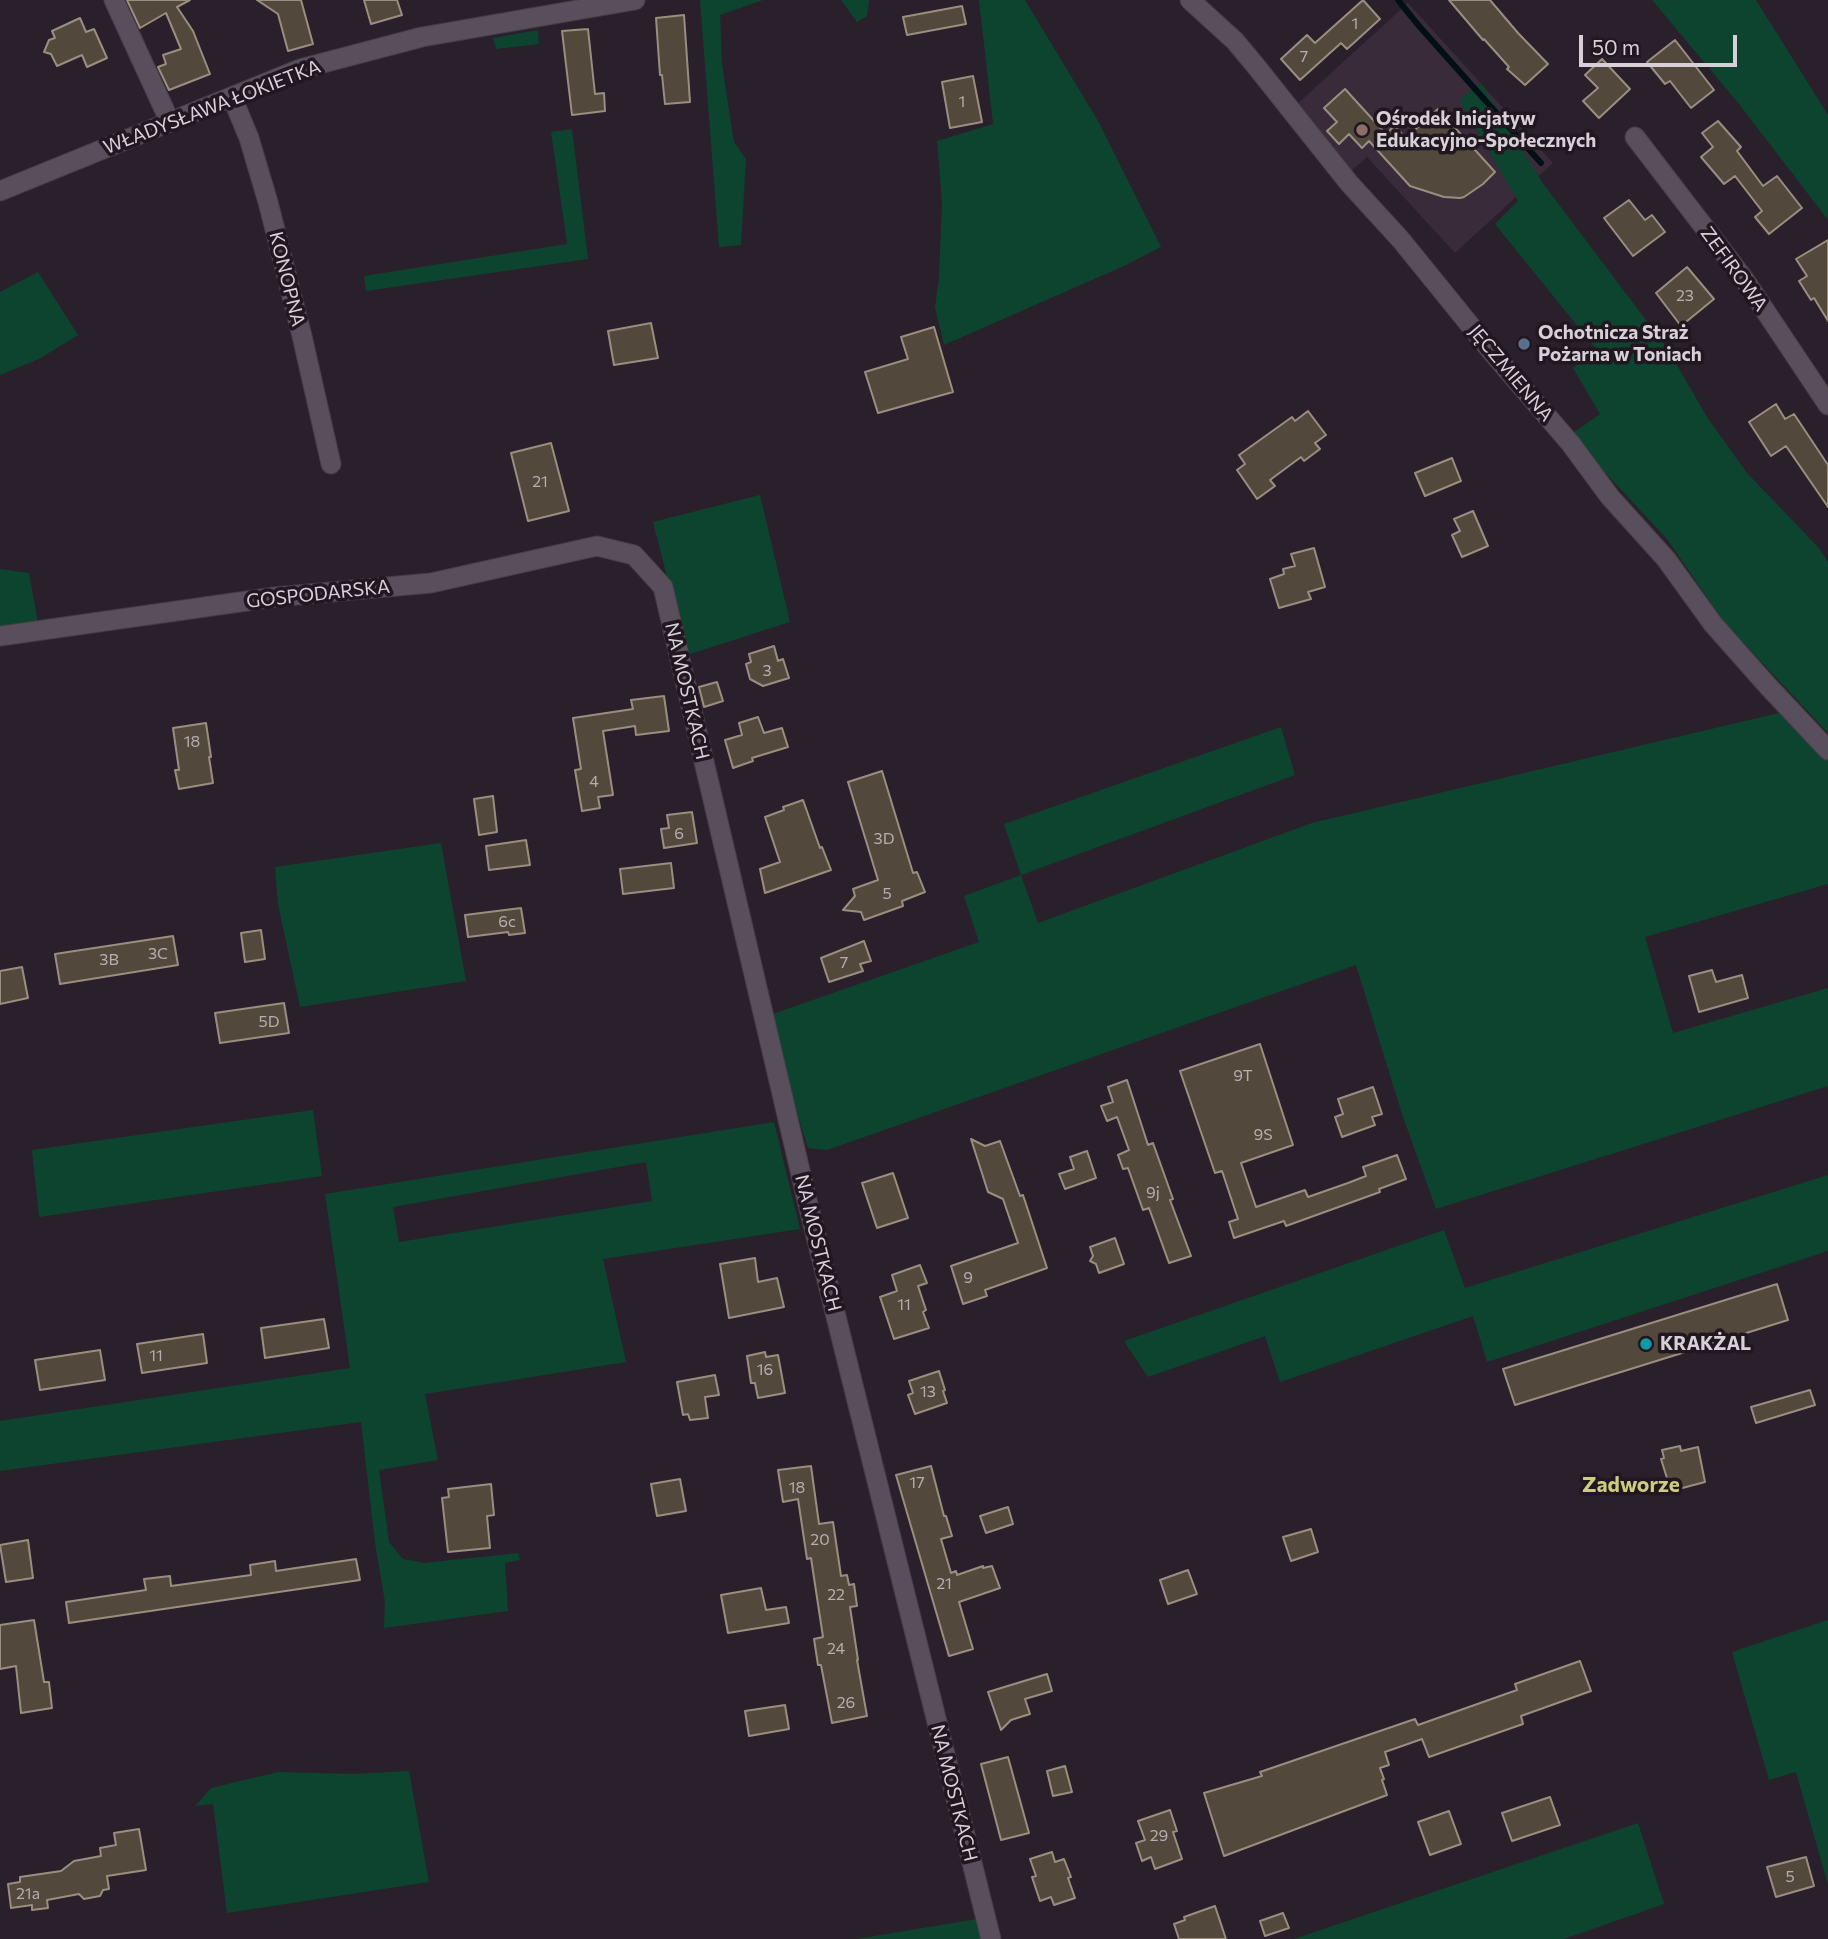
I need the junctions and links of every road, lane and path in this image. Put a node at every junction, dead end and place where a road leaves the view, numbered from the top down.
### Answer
1 (114, 0) edge
2 (635, 0) edge
3 (1190, 0) edge
4 (232, 97) junction
5 (170, 122) junction
6 (1635, 137) dead end
7 (0, 191) edge
8 (1828, 405) edge
9 (331, 464) dead end
10 (634, 555) joint
11 (0, 636) edge
12 (1828, 751) edge
13 (991, 1939) edge

1 - 5 street
2 - 4 street, WŁADYSŁAWA ŁOKIETKA
3 - 12 street, JĘCZMIENNA
4 - 5 street, WŁADYSŁAWA ŁOKIETKA
4 - 9 street, KONOPNA
5 - 7 street, WŁADYSŁAWA ŁOKIETKA
6 - 8 street, ZEFIROWA
10 - 11 street, GOSPODARSKA
10 - 13 street, NA MOSTKACH

